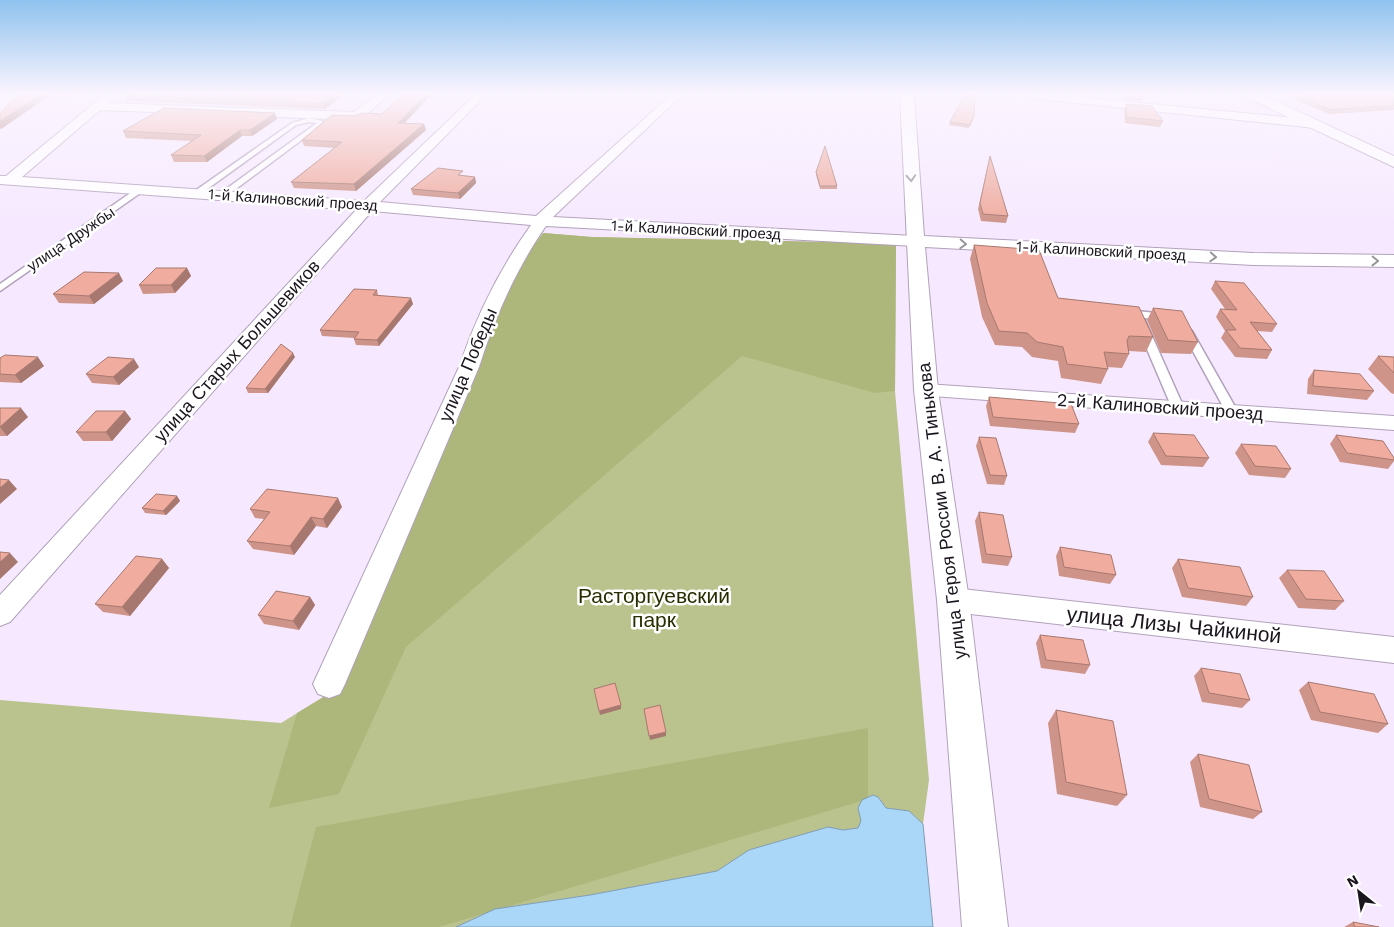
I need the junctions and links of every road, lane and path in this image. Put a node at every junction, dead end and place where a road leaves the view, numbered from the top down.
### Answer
1 (57, 138) edge
2 (273, 138) edge
3 (302, 138) edge
4 (437, 138) edge
5 (629, 138) edge
6 (910, 138) edge
7 (1345, 138) edge
8 (1394, 162) edge
9 (5, 180) edge
10 (142, 189) junction
11 (196, 193) junction
12 (222, 195) junction
13 (369, 206) junction
14 (540, 221) junction
15 (914, 241) junction
16 (1394, 261) edge
17 (0, 288) edge
18 (926, 390) junction
19 (1178, 408) junction
20 (1232, 412) junction
21 (1394, 423) edge
22 (953, 600) junction
23 (0, 614) edge
24 (1394, 650) edge
25 (329, 684) dead end
26 (985, 917) edge

1 - 9 street
2 - 11 lane
3 - 12 lane
4 - 13 street, улица Старых Большевиков
5 - 14 street, улица Победы
6 -> 15 street, улица Героя России В. А. Тинькова
7 - 8 street
9 - 10 street, 1-й Калиновский проезд
10 - 11 street, 1-й Калиновский проезд
10 - 17 lane, улица Дружбы
11 - 12 street, 1-й Калиновский проезд
12 - 13 street, 1-й Калиновский проезд
13 - 14 street, 1-й Калиновский проезд
13 - 23 street, улица Старых Большевиков
14 - 15 street, 1-й Калиновский проезд
14 - 25 street, улица Победы
15 -> 16 street, 1-й Калиновский проезд
15 - 18 street, улица Героя России В. А. Тинькова
18 - 19 street, 2-й Калиновский проезд
18 - 22 street, улица Героя России В. А. Тинькова
19 - 20 street, 2-й Калиновский проезд
19 - 20 lane
20 - 21 street, 2-й Калиновский проезд
22 - 24 street, улица Лизы Чайкиной
22 - 26 street, улица Героя России В. А. Тинькова

